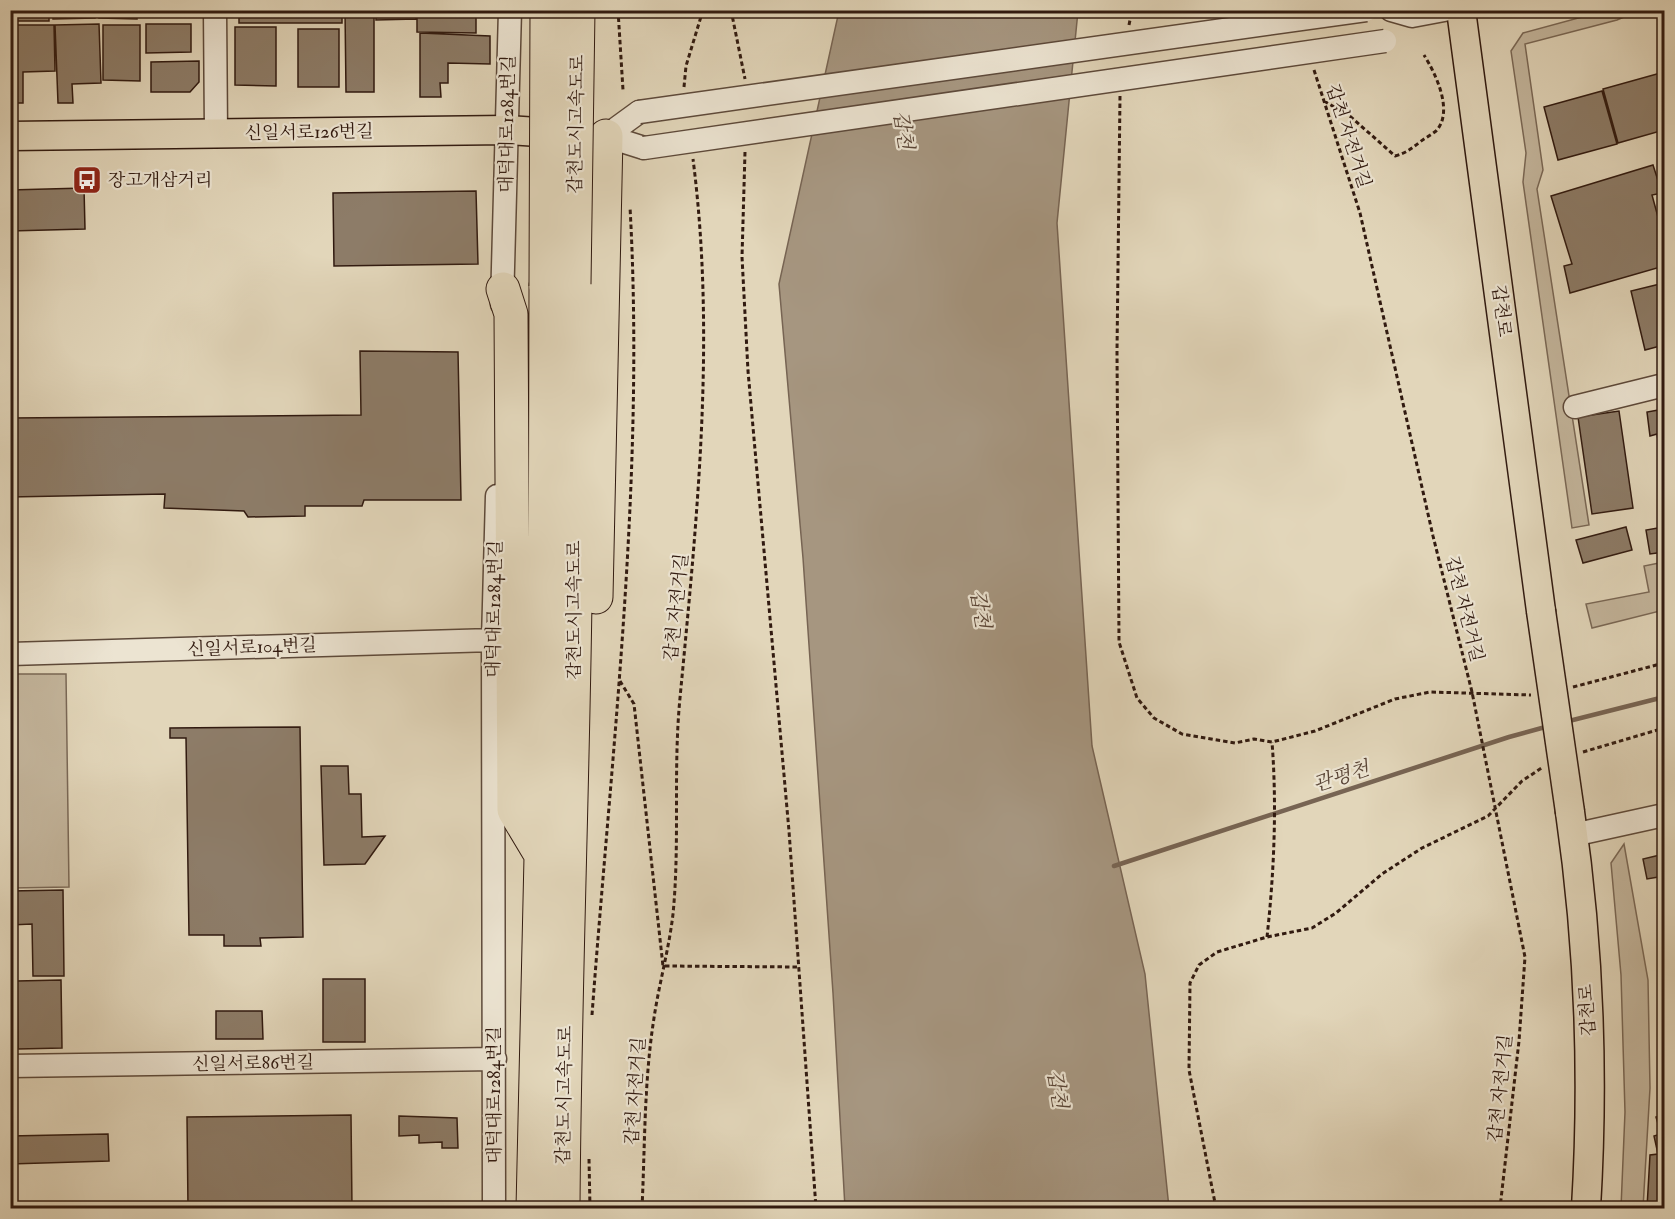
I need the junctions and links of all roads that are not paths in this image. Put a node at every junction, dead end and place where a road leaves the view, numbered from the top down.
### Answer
1 (215, 10) edge
2 (510, 10) edge
3 (547, 10) edge
4 (578, 10) edge
5 (1366, 10) edge
6 (1444, 10) edge
7 (1461, 10) edge
8 (1402, 13) edge
9 (507, 130) junction
10 (216, 133) junction
11 (10, 136) edge
12 (606, 136) junction
13 (560, 285) junction
14 (502, 289) junction
15 (1665, 385) edge
16 (1575, 407) dead end
17 (493, 640) junction
18 (10, 654) edge
19 (1665, 815) edge
20 (1572, 823) junction
21 (570, 830) junction
22 (541, 855) junction
23 (495, 1059) junction
24 (10, 1066) edge
25 (494, 1209) edge
26 (533, 1209) edge
27 (563, 1209) edge
28 (1586, 1209) edge

1 - 10 street
2 - 9 street, 대덕대로1284번길
3 - 13 highway, 갑천도시고속도로, bridge
4 - 13 highway, 갑천도시고속도로, bridge
5 - 12 street, bridge
6 - 8 street
7 - 20 main road, 갑천로, bridge
8 - 12 street, bridge
9 - 10 main road, 신일서로126번길
9 - 12 main road, 신일서로126번길
9 - 14 street, 대덕대로1284번길
10 - 11 main road, 신일서로126번길
12 - 21 highway
13 - 21 highway, 갑천도시고속도로
13 - 22 highway, 갑천도시고속도로
14 - 17 street, 대덕대로1284번길
14 - 22 highway
15 - 16 street
17 - 18 street, 신일서로104번길
17 - 23 street, 대덕대로1284번길
19 - 20 street
20 - 28 main road, 갑천로
21 - 27 highway, 갑천도시고속도로
22 - 26 highway, 갑천도시고속도로
23 - 24 street, 신일서로86번길
23 - 25 street, 대덕대로1284번길

